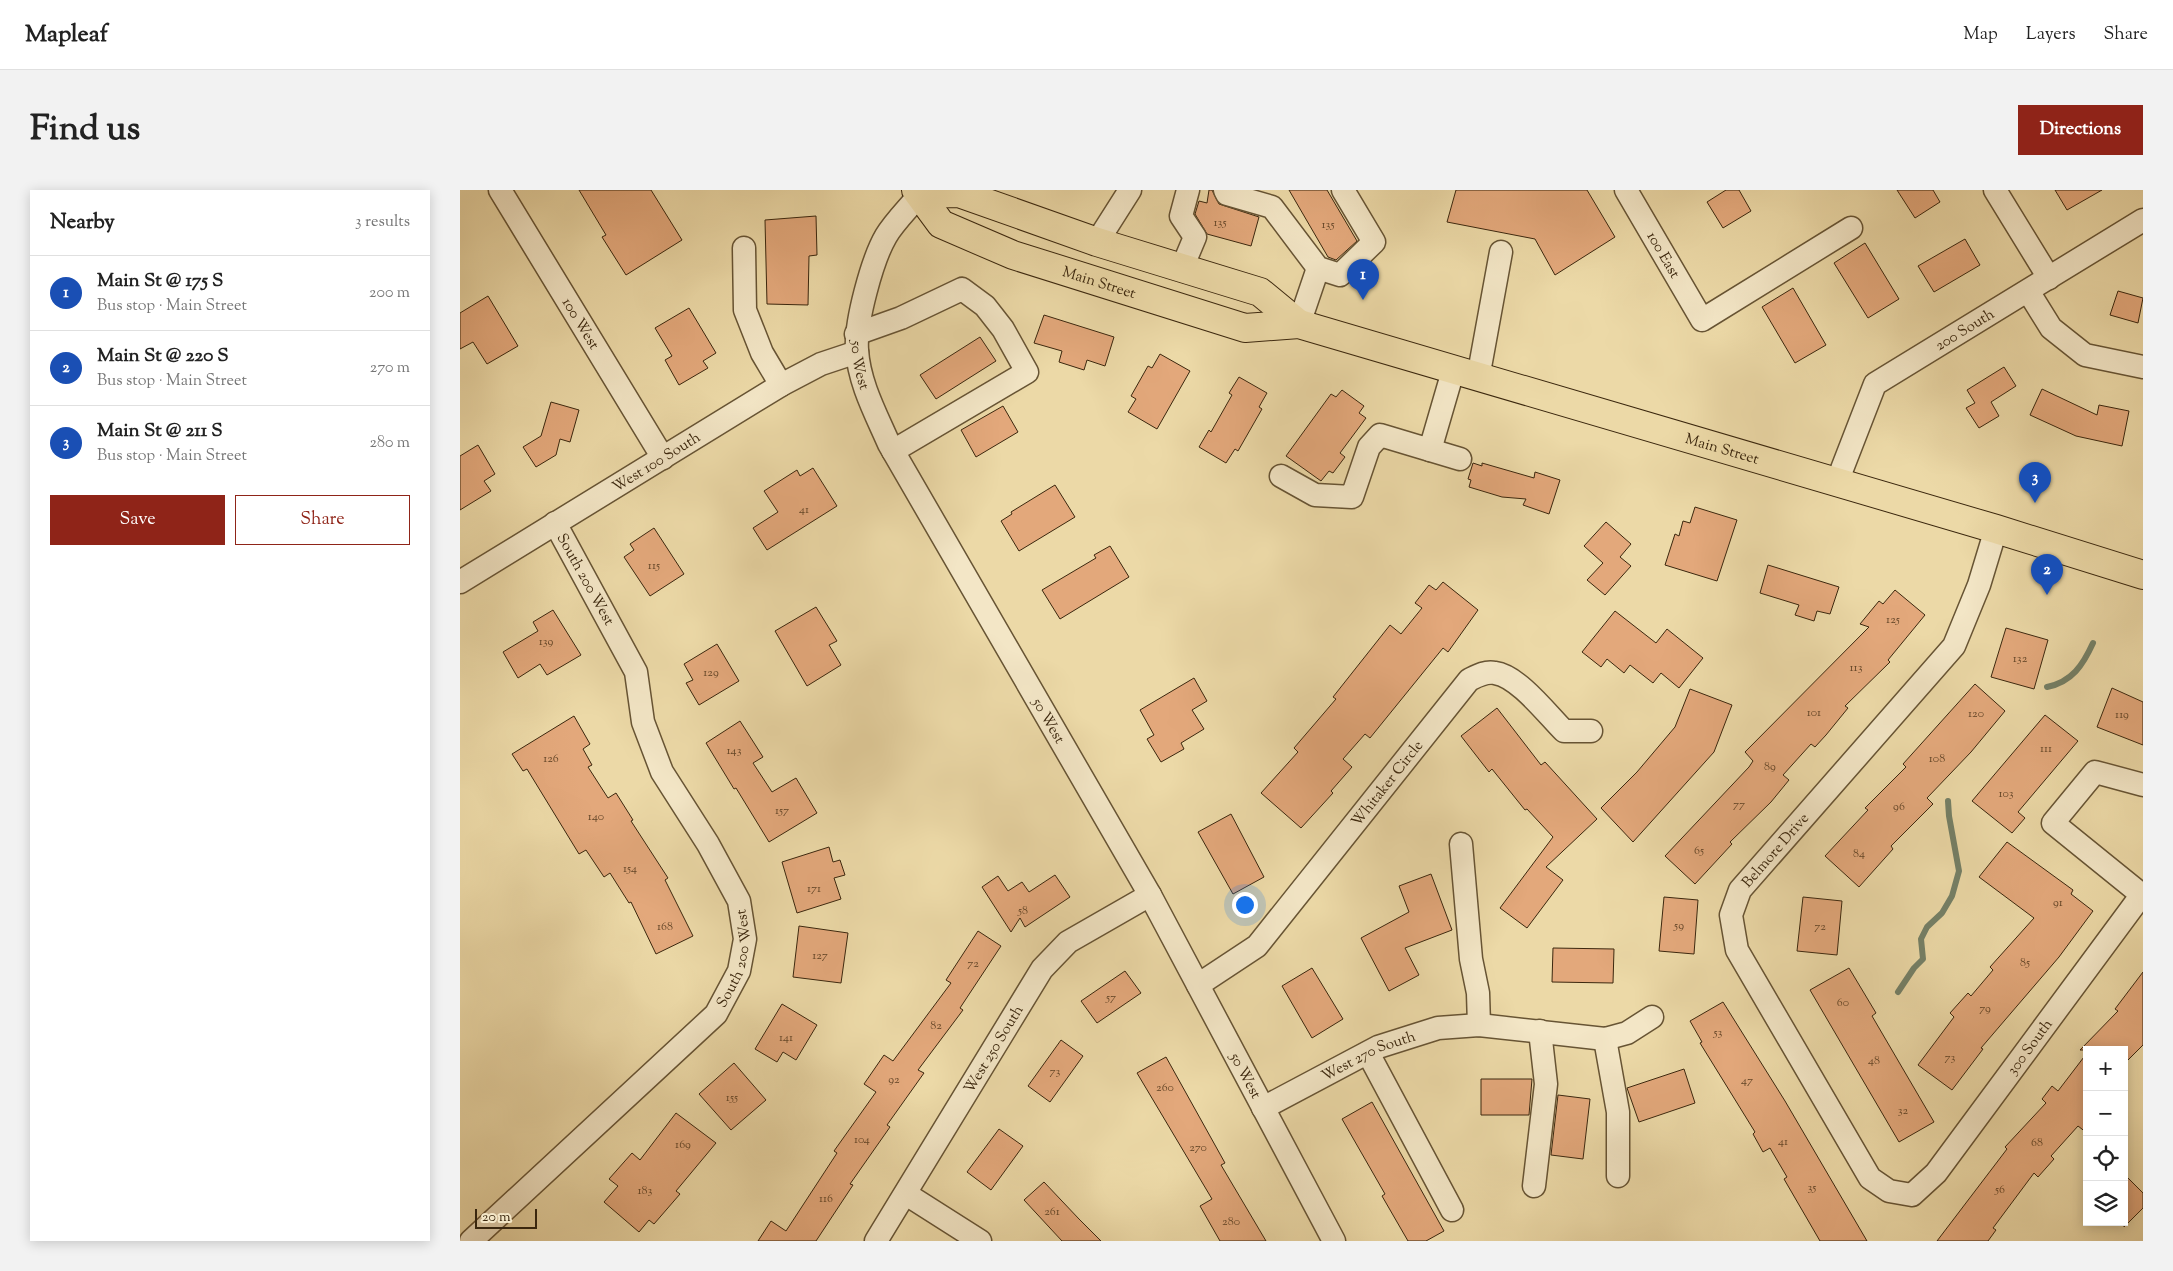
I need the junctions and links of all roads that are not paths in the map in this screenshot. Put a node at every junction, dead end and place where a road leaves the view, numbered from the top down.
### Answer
1 (500, 190) edge
2 (1130, 190) edge
3 (1188, 190) edge
4 (1225, 190) edge
5 (1343, 190) edge
6 (1626, 190) edge
7 (1995, 190) edge
8 (918, 192) edge
9 (2143, 220) edge
10 (1851, 228) dead end
11 (1096, 242) junction
12 (744, 248) dead end
13 (1501, 252) dead end
14 (1182, 268) junction
15 (1318, 268) junction
16 (2049, 278) junction
17 (2028, 291) junction
18 (1299, 324) junction
19 (857, 343) junction
20 (2143, 367) edge
21 (1466, 374) junction
22 (781, 385) junction
23 (1430, 450) junction
24 (893, 451) junction
25 (663, 458) junction
26 (1460, 459) dead end
27 (1281, 476) dead end
28 (1837, 482) junction
29 (555, 523) junction
30 (1996, 529) junction
31 (2143, 574) edge
32 (460, 582) edge
33 (1591, 731) dead end
34 (2143, 785) edge
35 (1461, 844) dead end
36 (2142, 894) edge
37 (1150, 895) junction
38 (1198, 985) junction
39 (1652, 1017) dead end
40 (1479, 1025) junction
41 (1540, 1031) junction
42 (1605, 1039) junction
43 (1368, 1052) junction
44 (1263, 1108) junction
45 (1618, 1176) dead end
46 (1534, 1186) dead end
47 (906, 1194) junction
48 (1912, 1195) joint
49 (1452, 1210) dead end
50 (470, 1241) edge
51 (876, 1241) edge
52 (980, 1241) edge
53 (1334, 1241) edge

1 - 25 street, 100 West
2 - 11 street
3 - 14 street
4 - 15 street
5 - 15 street
6 - 10 street, 100 East
7 - 16 street
8 - 11 main road, Main Street
8 - 18 main road, Main Street
8 - 19 street, 50 West
9 - 16 street, 200 South
11 - 14 main road, Main Street
12 - 22 street
13 - 21 street
14 - 18 main road, Main Street
15 - 18 street
16 - 17 street, 200 South
17 - 20 street
17 - 28 street, 200 South
18 - 21 main road, Main Street
19 - 22 street, West 100 South
19 - 24 street, 50 West
19 - 24 street, West 100 South
21 - 23 street
21 - 28 main road, Main Street
22 - 25 street, West 100 South
23 - 26 street
23 - 27 street
24 - 37 street, 50 West
25 - 29 street, West 100 South
28 - 30 main road, Main Street
29 - 32 street, West 100 South
29 - 50 street, South 200 West
30 - 31 main road, Main Street
30 - 48 street, Belmore Drive
33 - 38 street, Whitaker Circle
34 - 36 street
35 - 40 street
36 - 48 street, 300 South
37 - 38 street, 50 West
37 - 47 street, West 250 South
38 - 44 street, 50 West
39 - 42 street, West 270 South
40 - 41 street, West 270 South
40 - 43 street, West 270 South
41 - 42 street, West 270 South
41 - 46 street
42 - 45 street
43 - 44 street, West 270 South
43 - 49 street
44 - 53 street, 50 West
47 - 51 street, West 250 South
47 - 52 street

